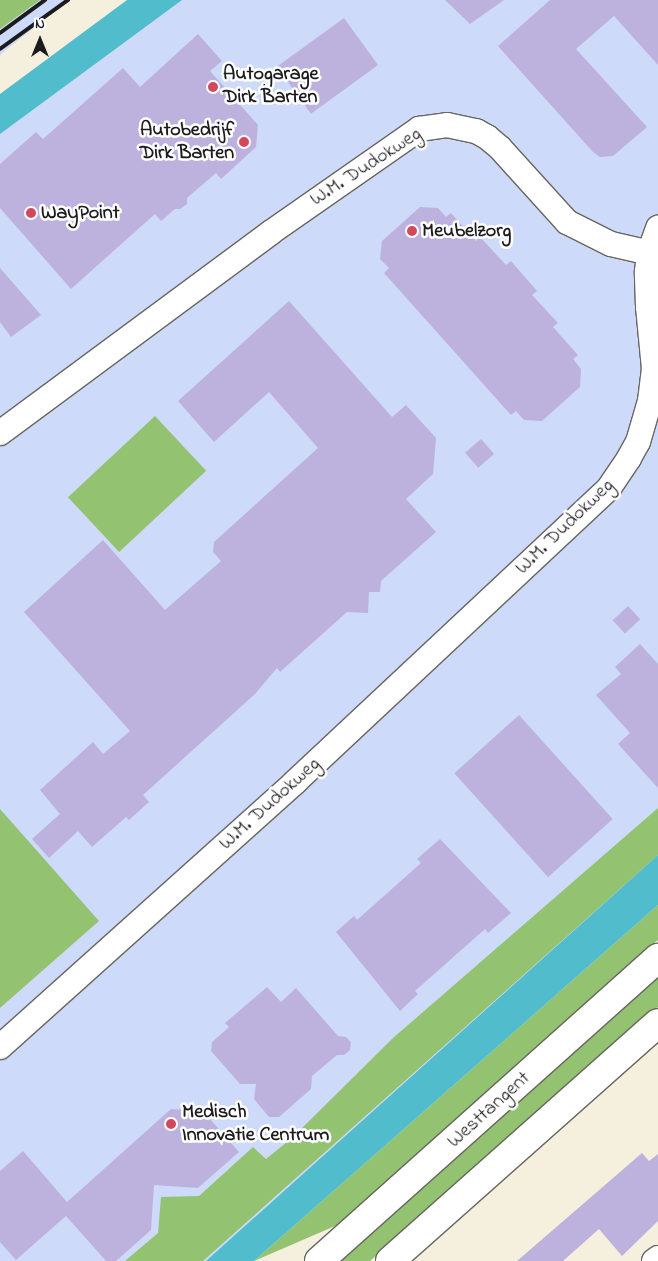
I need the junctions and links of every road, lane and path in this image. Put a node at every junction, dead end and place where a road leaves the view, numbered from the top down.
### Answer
1 (658, 228) edge
2 (649, 253) junction
3 (0, 433) edge
4 (658, 958) edge
5 (658, 1023) edge
6 (0, 1046) edge
7 (658, 1258) edge
8 (319, 1261) edge
9 (390, 1261) edge
10 (654, 1261) edge

1 - 2 street
2 - 3 street, W.M. Dudokweg
2 - 6 street, W.M. Dudokweg
4 - 8 main road, Westtangent
5 - 9 main road
7 - 10 street

